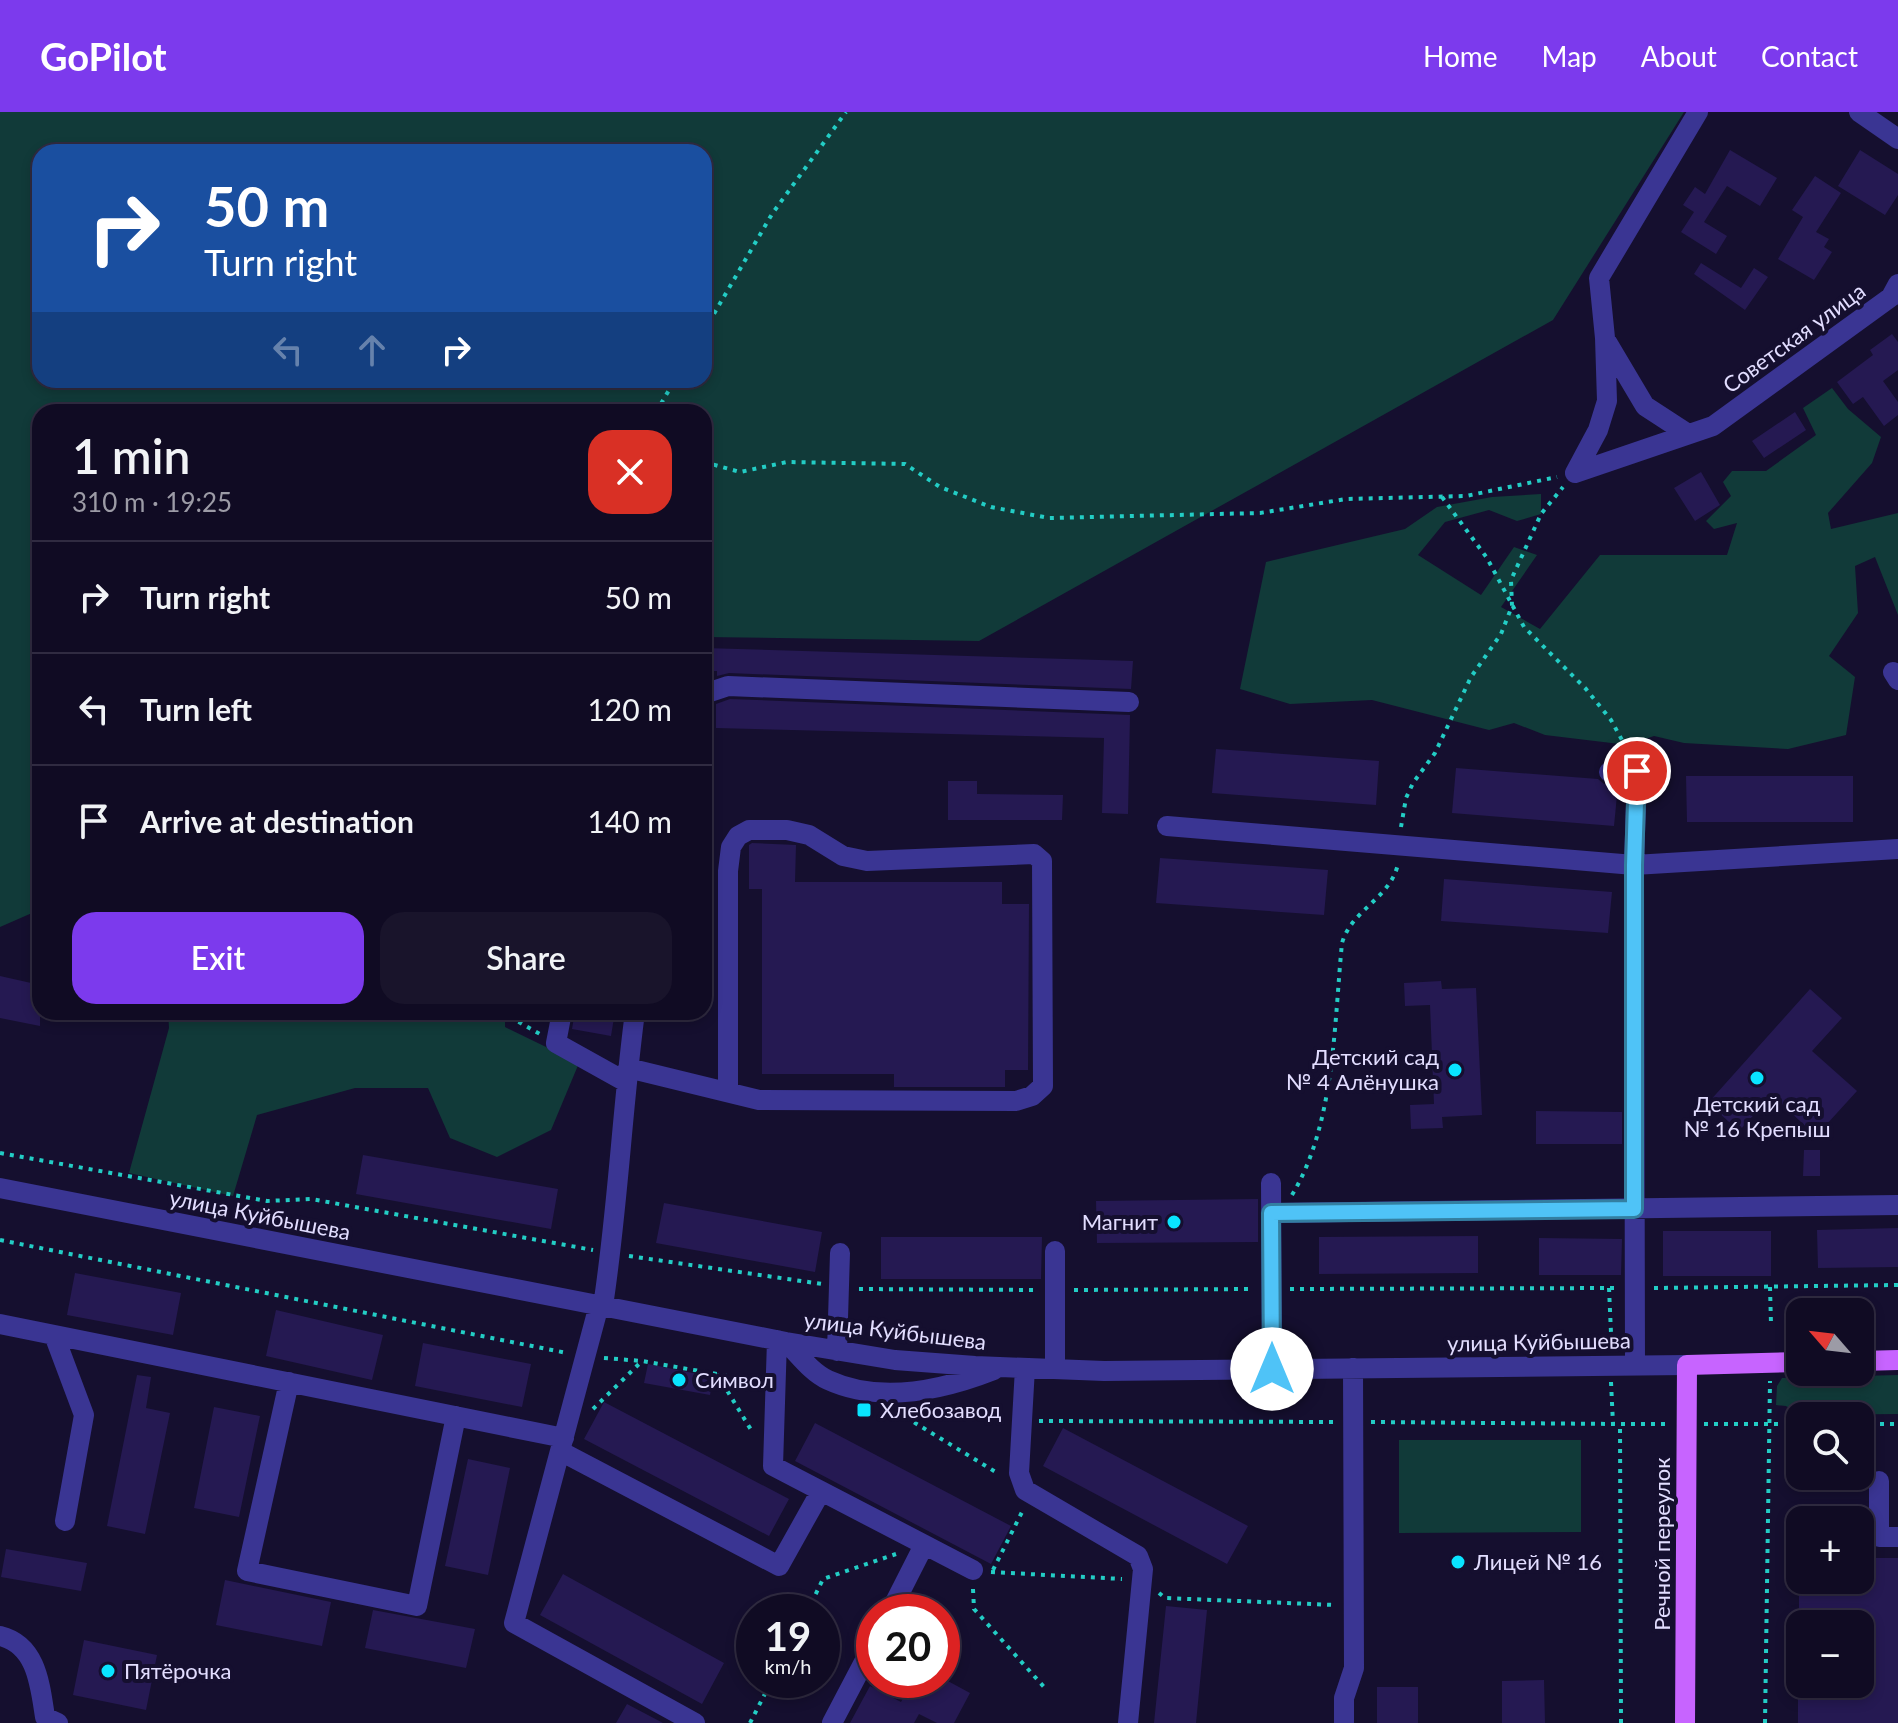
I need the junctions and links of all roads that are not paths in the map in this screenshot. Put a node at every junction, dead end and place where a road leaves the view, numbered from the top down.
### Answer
1 (1698, 112) edge
2 (1859, 112) edge
3 (1898, 139) edge
4 (1898, 284) edge
5 (1605, 338) junction
6 (1688, 434) junction
7 (712, 691) edge
8 (1129, 702) dead end
9 (1609, 772) dead end
10 (1167, 826) dead end
11 (1898, 849) edge
12 (1634, 865) junction
13 (560, 1020) edge
14 (634, 1020) edge
15 (627, 1075) junction
16 (728, 1092) junction
17 (1271, 1183) dead end
18 (0, 1188) edge
19 (1898, 1205) edge
20 (1634, 1209) junction
21 (1271, 1213) junction
22 (1055, 1251) dead end
23 (840, 1253) dead end
24 (601, 1306) junction
25 (0, 1324) edge
26 (54, 1335) junction
27 (782, 1341) junction
28 (837, 1351) junction
29 (1898, 1360) edge
30 (1874, 1361) edge
31 (1786, 1362) edge
32 (1635, 1365) junction
33 (1687, 1365) junction
34 (1001, 1367) junction
35 (1025, 1368) junction
36 (1353, 1368) junction
37 (1055, 1369) junction
38 (1272, 1369) junction
39 (289, 1382) junction
40 (456, 1416) junction
41 (562, 1444) junction
42 (1879, 1481) dead end
43 (821, 1491) junction
44 (65, 1521) dead end
45 (1898, 1537) edge
46 (924, 1545) junction
47 (983, 1571) road end
48 (899, 1594) edge
49 (0, 1636) edge
50 (856, 1677) edge
51 (58, 1723) edge
52 (695, 1723) edge
53 (832, 1723) edge
54 (1128, 1723) edge
55 (1344, 1723) edge
56 (1685, 1723) edge

1 - 5 street
2 - 3 street
4 - 6 street, Советская улица
5 - 6 street
5 - 6 street, Советская улица
7 - 8 street
9 - 12 street
10 - 12 street
11 - 12 street
12 - 20 street
13 - 15 street
14 - 15 street
15 - 16 street
15 - 24 street
16 - 16 street
17 - 21 street
18 - 24 street, улица Куйбышева
19 - 20 street
20 - 21 street
20 - 32 street
21 - 38 street
22 - 37 street
23 - 28 street
24 - 27 street, улица Куйбышева
24 - 41 street
25 - 26 street
26 - 39 street
26 - 44 street
27 - 28 street, улица Куйбышева
27 - 34 street
27 - 43 street
28 - 34 street, улица Куйбышева
29 - 30 main road
31 - 33 main road, улица Куйбышева
32 - 33 street, улица Куйбышева
32 - 36 street, улица Куйбышева
33 - 56 main road, Речной переулок
34 - 35 street, улица Куйбышева
35 - 37 street, улица Куйбышева
35 - 54 street
36 - 38 street, улица Куйбышева
36 - 55 street
37 - 38 street, улица Куйбышева
39 - 40 street
39 - 40 street
40 - 41 street
41 - 43 street
41 - 52 street
42 - 45 street
43 - 46 street
46 - 47 street
46 - 48 street
49 - 51 street
50 - 53 street

